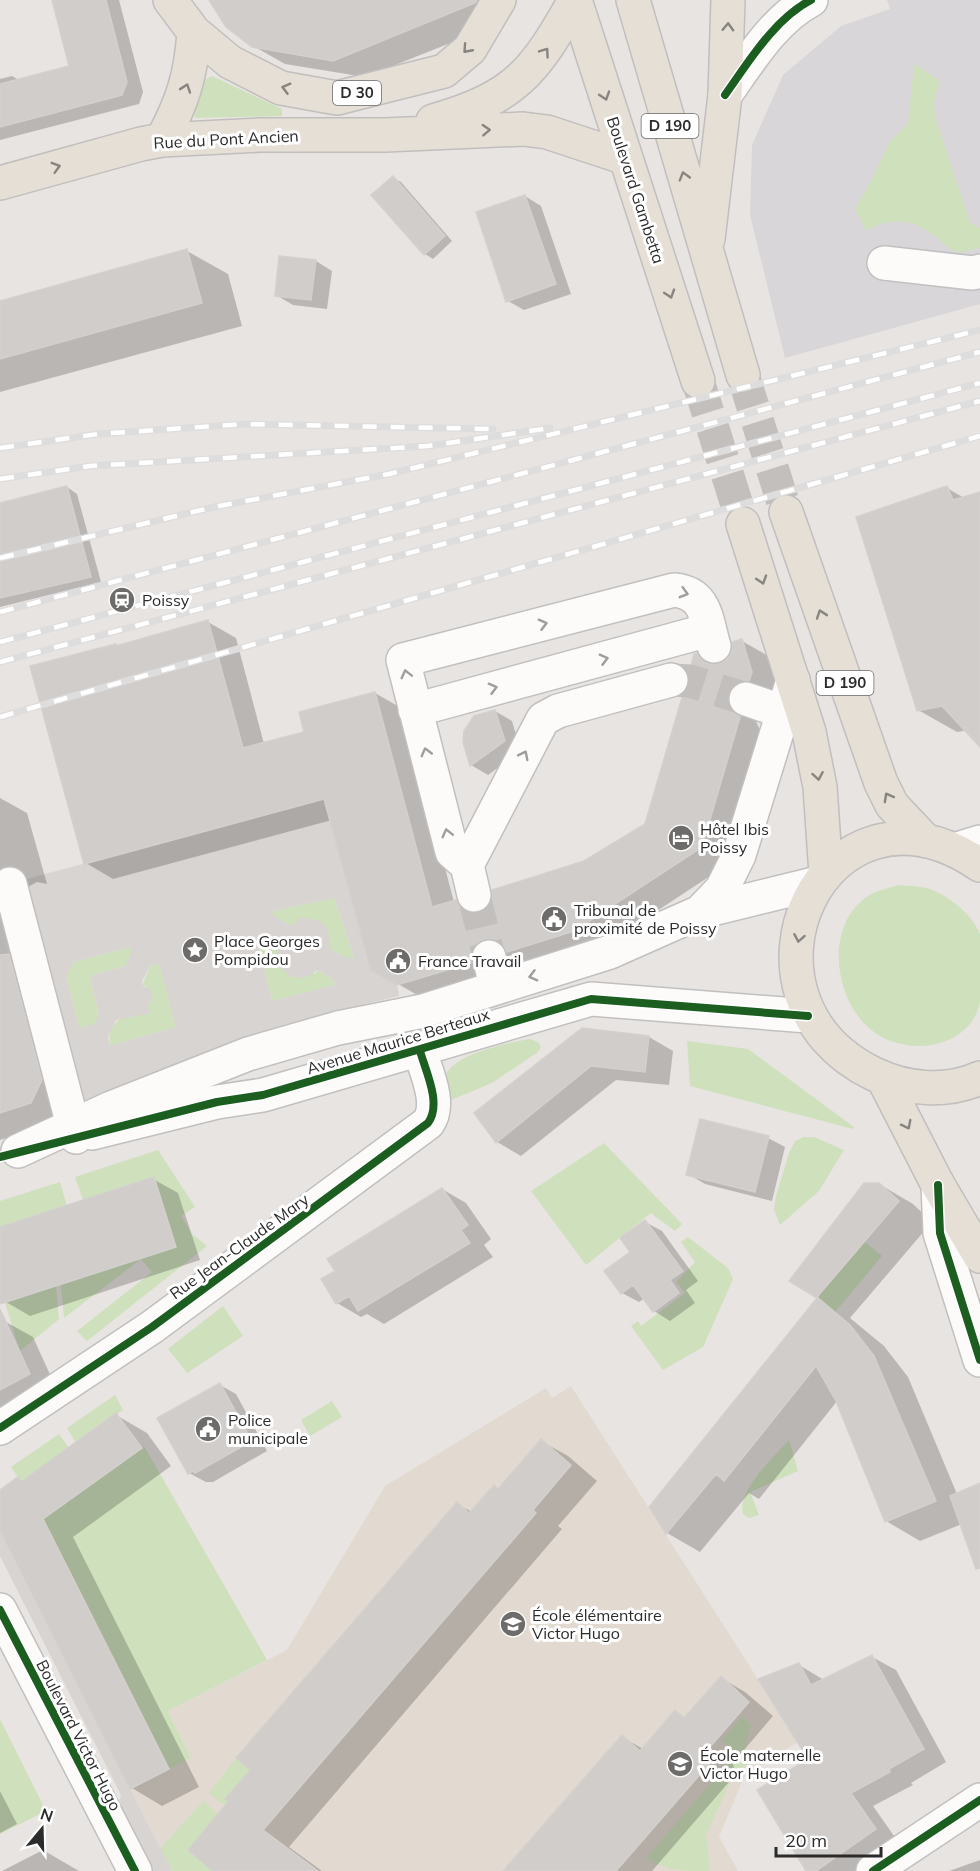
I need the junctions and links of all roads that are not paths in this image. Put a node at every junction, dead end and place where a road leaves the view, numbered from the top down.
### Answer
1 (170, 0) edge
2 (499, 0) edge
3 (575, 0) edge
4 (633, 0) edge
5 (728, 0) edge
6 (811, 0) edge
7 (194, 32) junction
8 (725, 95) junction
9 (385, 135) junction
10 (162, 140) junction
11 (626, 158) junction
12 (0, 183) edge
13 (706, 253) junction
14 (884, 263) dead end
15 (980, 271) edge
16 (743, 375) tunnel mouth
17 (698, 381) tunnel mouth
18 (786, 512) tunnel mouth
19 (743, 524) tunnel mouth
20 (671, 680) tunnel mouth
21 (746, 699) tunnel mouth
22 (426, 707) junction
23 (794, 716) junction
24 (960, 849) edge
25 (822, 878) junction
26 (10, 884) dead end
27 (700, 912) junction
28 (423, 1011) junction
29 (808, 1016) junction
30 (510, 1021) junction
31 (420, 1051) junction
32 (884, 1078) junction
33 (980, 1078) edge
34 (75, 1131) junction
35 (9, 1154) edge
36 (938, 1185) junction
37 (980, 1256) edge
38 (980, 1360) edge
39 (0, 1428) edge
40 (0, 1610) edge
41 (980, 1800) edge
42 (135, 1871) edge
43 (873, 1871) edge

1 - 7 main road
2 -> 7 main road, D 30
9 -> 3 main road, Rue du Pont Ancien
3 -> 11 main road, Boulevard Gambetta / D 190
13 -> 4 main road, D 190
8 -> 5 main road
6 - 8 street
10 -> 7 main road
8 - 13 main road
9 - 10 main road, Rue du Pont Ancien
9 -> 11 main road, Rue du Pont Ancien
12 -> 10 main road, Rue du Pont Ancien
11 -> 17 main road, Boulevard Gambetta / D 190
13 - 16 main road, D 190
14 - 15 street
24 -> 18 main road, D 190
19 -> 23 main road, D 190
20 - 22 street
21 - 23 street
22 - 22 street
23 -> 25 main road, D 190
23 - 27 street
24 - 25 main road
25 - 27 street
25 -> 29 main road
26 - 34 street
27 -> 28 street
28 - 30 street
28 - 34 street
29 - 30 street, Avenue Maurice Berteaux
29 - 32 main road
30 - 31 street, Avenue Maurice Berteaux
31 - 34 street, Avenue Maurice Berteaux
31 - 39 street, Rue Jean-Claude Mary
32 - 33 main road
32 -> 36 main road
34 - 35 street, Avenue Maurice Berteaux
36 - 37 main road
36 - 38 street
40 - 42 street, Boulevard Victor Hugo
41 - 43 street

